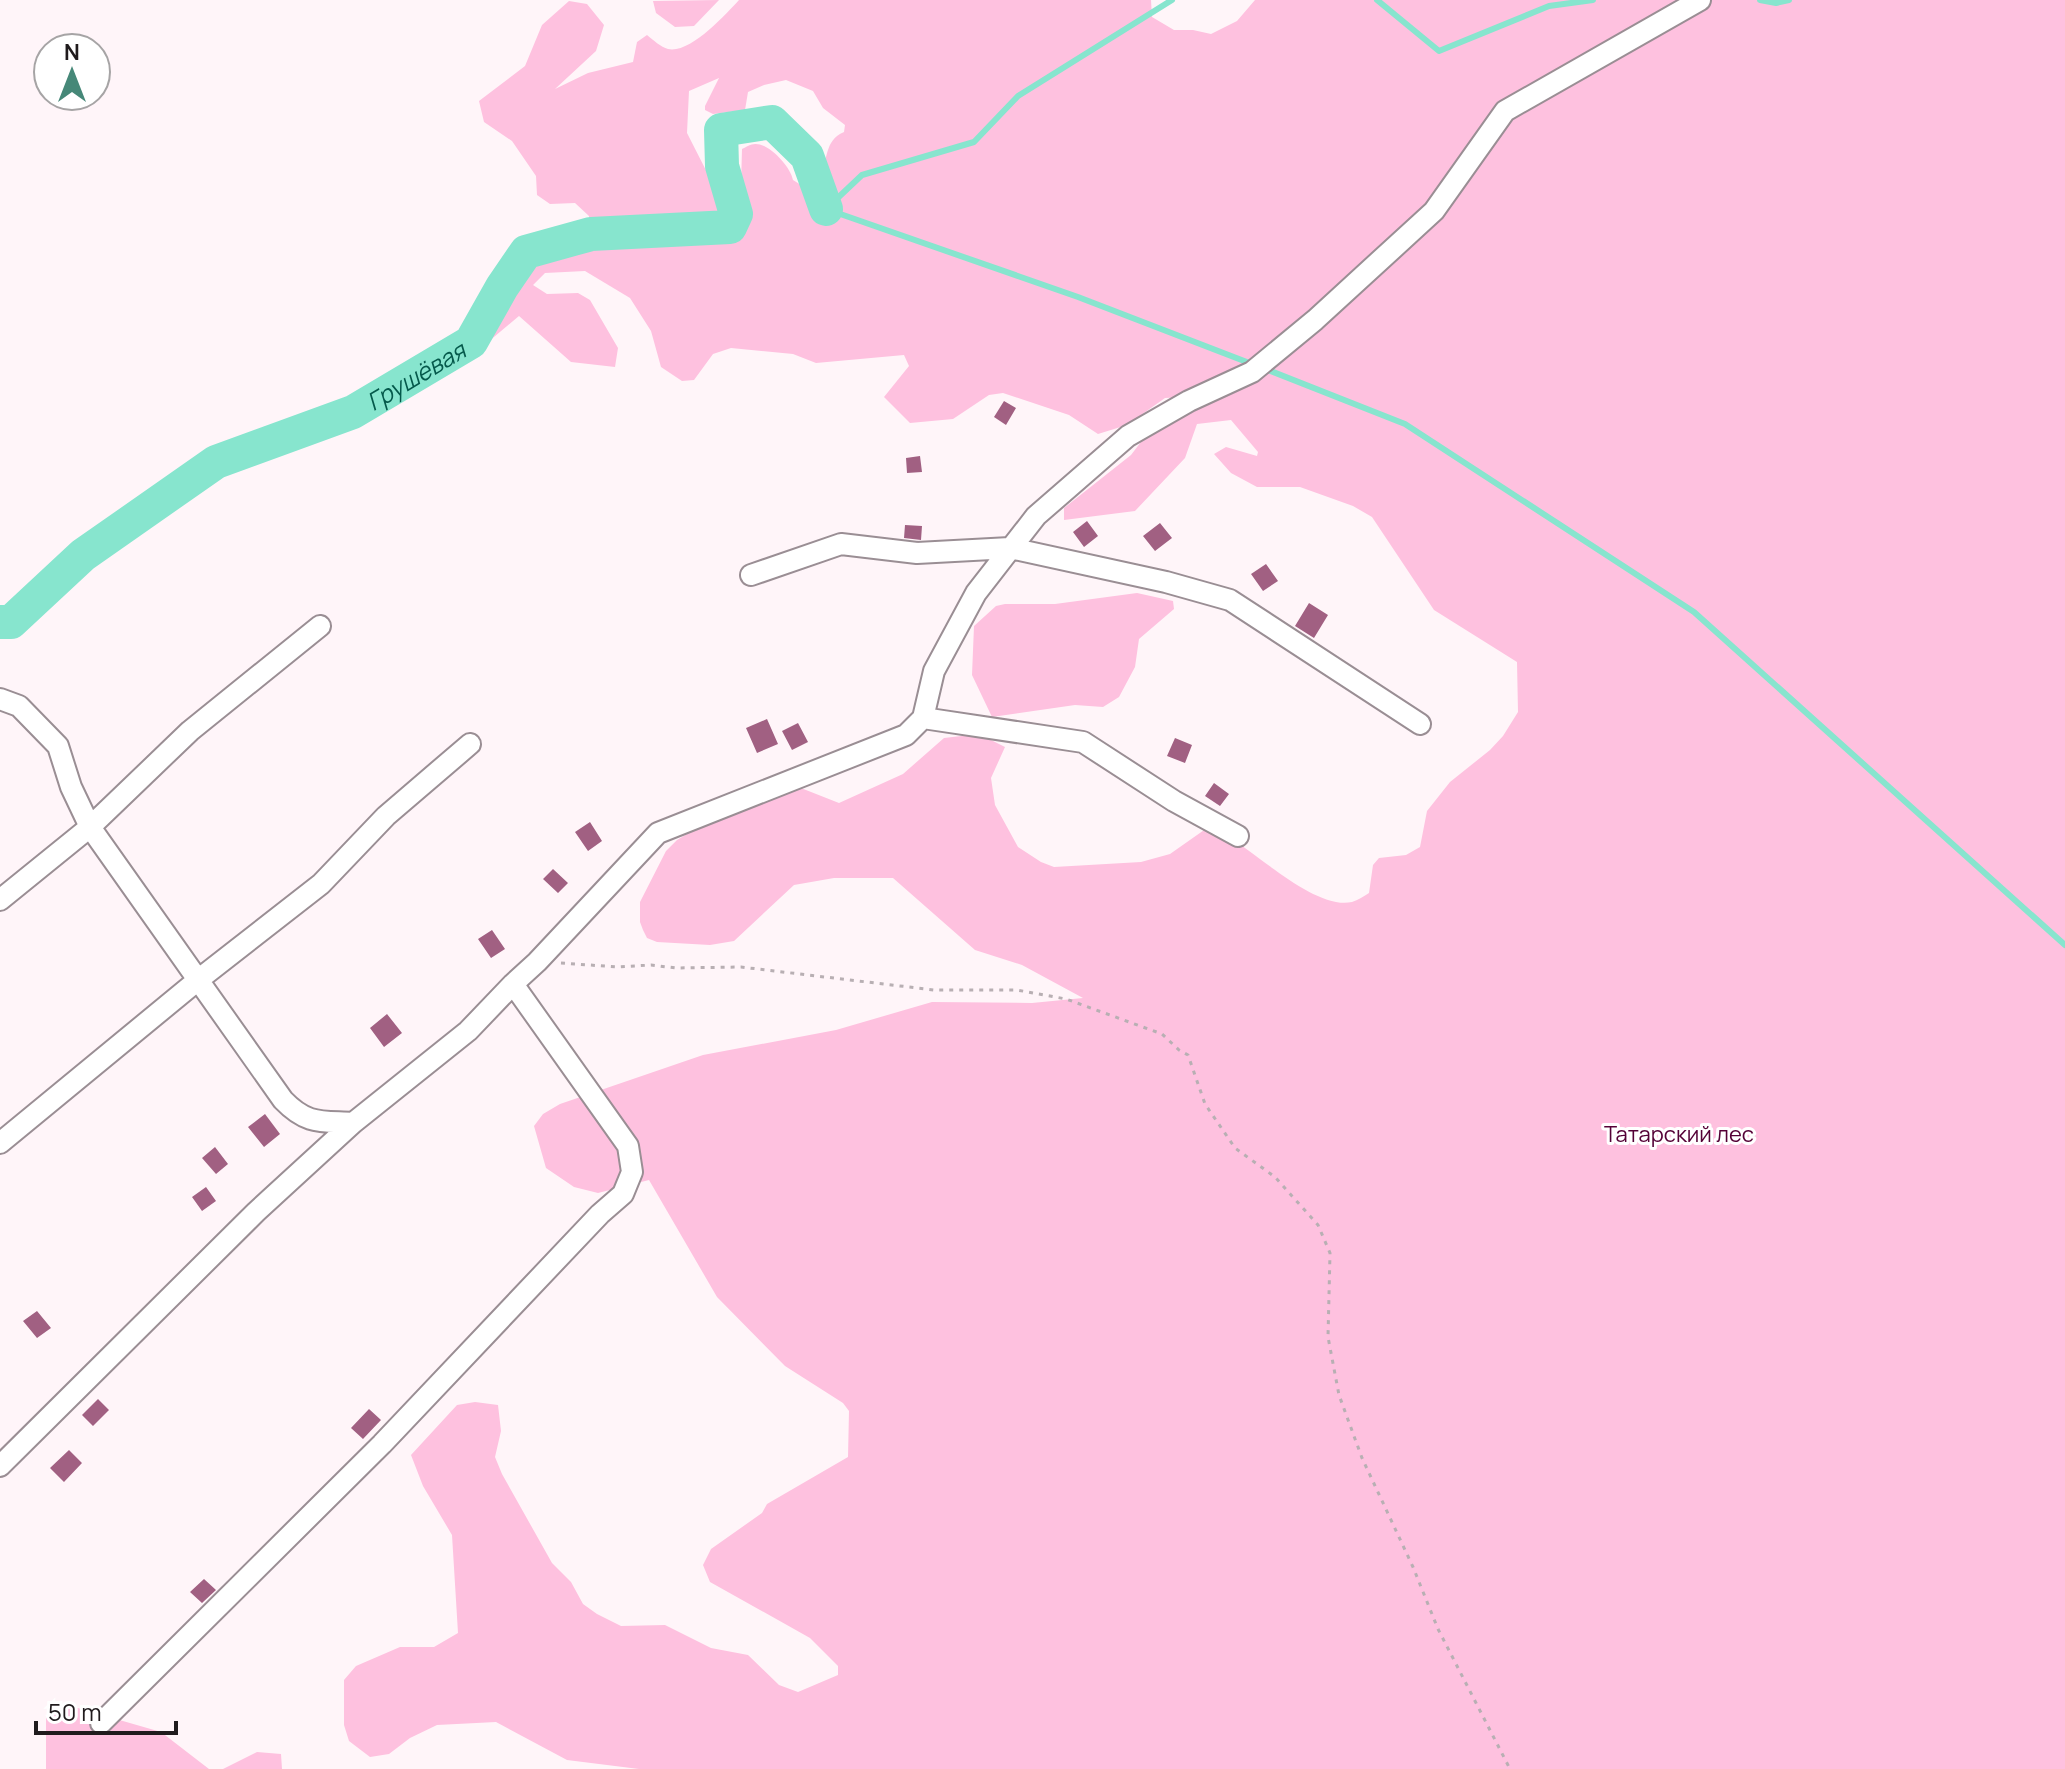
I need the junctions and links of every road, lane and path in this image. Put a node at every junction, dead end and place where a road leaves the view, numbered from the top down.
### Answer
1 (1700, 0) edge
2 (1010, 548) junction
3 (751, 575) dead end
4 (320, 626) dead end
5 (0, 699) edge
6 (923, 718) junction
7 (1420, 724) dead end
8 (470, 744) dead end
9 (90, 827) junction
10 (1238, 836) dead end
11 (0, 900) edge
12 (537, 962) junction
13 (198, 980) junction
14 (513, 984) junction
15 (353, 1123) junction
16 (0, 1143) edge
17 (0, 1466) edge
18 (101, 1723) dead end
19 (1510, 1769) edge

1 - 2 street
2 - 3 street
2 - 6 street
2 - 7 street
4 - 9 street
5 - 9 street
6 - 10 street
6 - 12 street
8 - 13 street
9 - 11 street
9 - 13 street
12 - 14 street
12 - 19 path
13 - 15 street
13 - 16 street
14 - 15 street
14 - 18 street
15 - 17 street

